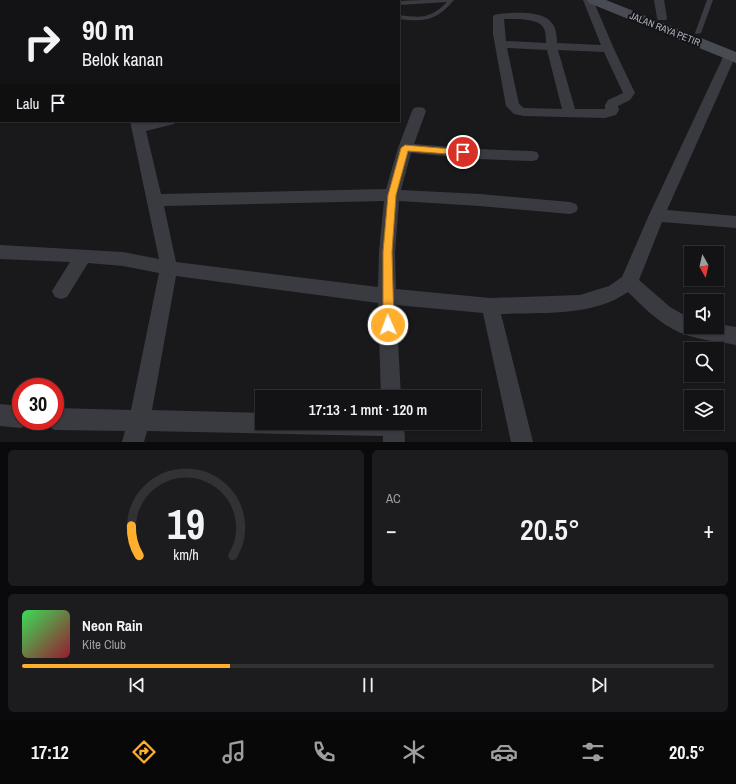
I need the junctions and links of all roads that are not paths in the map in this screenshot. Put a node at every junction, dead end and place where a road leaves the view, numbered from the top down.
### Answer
1 (450, 0) edge
2 (588, 0) edge
3 (594, 0) edge
4 (619, 0) edge
5 (659, 0) edge
6 (710, 0) edge
7 (400, 3) edge
8 (400, 17) edge
9 (662, 18) junction
10 (698, 33) junction
11 (501, 44) junction
12 (552, 47) junction
13 (608, 49) junction
14 (734, 53) edge
15 (419, 111) dead end
16 (570, 113) junction
17 (161, 122) edge
18 (138, 125) edge
19 (405, 148) junction
20 (532, 156) dead end
21 (392, 195) junction
22 (155, 200) junction
23 (570, 208) dead end
24 (657, 215) junction
25 (736, 222) edge
26 (0, 252) edge
27 (84, 256) junction
28 (169, 268) junction
29 (630, 282) junction
30 (61, 291) dead end
31 (387, 296) junction
32 (490, 306) junction
33 (736, 336) edge
34 (391, 390) edge
35 (0, 415) edge
36 (12, 416) edge
37 (64, 419) edge
38 (139, 421) junction
39 (255, 425) edge
40 (133, 442) edge
41 (522, 442) edge

1 - 7 lane
1 - 8 lane
2 - 13 street
3 - 14 main road, JALAN RAYA PETIR
4 - 9 main road, JALAN RAYA PETIR
5 - 9 street
6 - 10 lane
9 - 10 main road, JALAN RAYA PETIR
10 - 14 main road, JALAN RAYA PETIR
11 - 12 street
11 - 12 street
11 - 16 street
12 - 13 street
12 - 16 street
13 - 16 street
14 - 24 street
15 - 19 street
17 - 18 street
18 - 22 street
19 - 20 street
19 - 21 street
21 - 22 street
21 - 23 street
21 - 31 street
22 - 28 street
24 - 25 street
24 - 29 street
26 - 27 street
27 - 28 street
27 - 30 street
28 - 31 street
28 - 38 street
29 - 32 street
29 - 33 street
31 - 32 street
31 - 34 street
32 - 41 street
35 - 36 street
37 - 38 street
38 - 39 street
38 - 40 street

